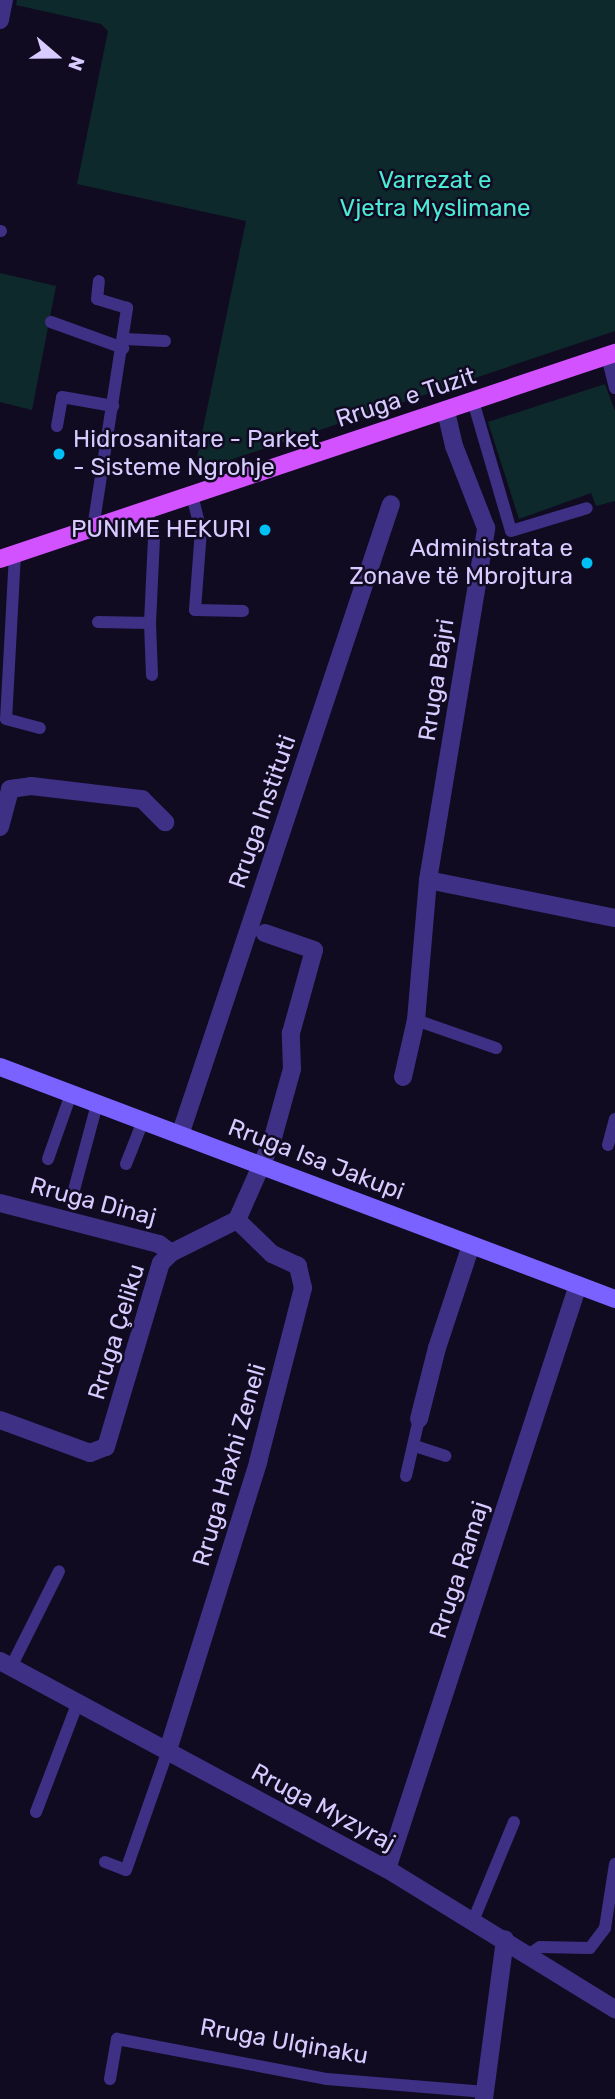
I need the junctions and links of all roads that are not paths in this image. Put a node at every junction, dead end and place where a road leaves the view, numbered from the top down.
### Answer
1 (99, 282) dead end
2 (51, 322) dead end
3 (165, 341) dead end
4 (124, 344) junction
5 (611, 355) edge
6 (615, 388) edge
7 (473, 401) junction
8 (113, 406) junction
9 (446, 410) junction
10 (57, 426) dead end
11 (192, 495) junction
12 (391, 504) dead end
13 (587, 508) dead end
14 (147, 510) junction
15 (93, 528) junction
16 (8, 557) edge
17 (243, 611) dead end
18 (98, 622) dead end
19 (150, 623) junction
20 (152, 675) dead end
21 (40, 728) dead end
22 (165, 822) dead end
23 (0, 827) edge
24 (428, 880) junction
25 (615, 918) edge
26 (265, 933) dead end
27 (416, 1020) junction
28 (496, 1048) dead end
29 (0, 1067) edge
30 (403, 1077) dead end
31 (71, 1094) junction
32 (97, 1104) junction
33 (615, 1119) edge
34 (143, 1121) junction
35 (180, 1135) junction
36 (608, 1145) dead end
37 (48, 1159) dead end
38 (126, 1164) dead end
39 (259, 1165) junction
40 (74, 1190) dead end
41 (0, 1203) edge
42 (237, 1220) junction
43 (471, 1245) junction
44 (171, 1253) junction
45 (578, 1285) junction
46 (615, 1299) edge
47 (419, 1419) joint
48 (0, 1420) edge
49 (415, 1446) junction
50 (445, 1457) dead end
51 (406, 1476) dead end
52 (60, 1571) dead end
53 (6, 1664) edge
54 (78, 1702) junction
55 (168, 1749) junction
56 (36, 1812) dead end
57 (514, 1822) dead end
58 (105, 1862) dead end
59 (615, 1864) edge
60 (387, 1870) junction
61 (473, 1921) junction
62 (505, 1940) junction
63 (528, 1955) junction
64 (615, 2010) edge
65 (110, 2079) dead end
66 (485, 2095) edge

1 - 4 lane
2 - 4 lane
3 - 4 lane
4 - 8 lane
5 - 6 lane
5 - 7 main road, Rruga e Tuzit
7 - 9 main road, Rruga e Tuzit
7 - 13 lane
8 - 10 lane
8 - 15 lane
9 - 11 main road, Rruga e Tuzit
9 - 24 street, Rruga Bajri
11 - 14 main road, Rruga e Tuzit
11 - 17 lane
12 - 35 street, Rruga Instituti
14 - 15 main road, Rruga e Tuzit
14 - 19 lane
15 - 16 main road, Rruga e Tuzit
16 - 21 lane
18 - 19 lane
19 - 20 lane
22 - 23 street
24 - 25 street
24 - 27 street, Rruga Bajri
26 - 39 street
27 - 28 lane
27 - 30 street, Rruga Bajri
29 - 31 street, Rruga Isa Jakupi
31 - 32 street, Rruga Isa Jakupi
31 - 37 lane
32 - 34 street, Rruga Isa Jakupi
32 - 40 lane
33 - 36 lane
34 - 35 street, Rruga Isa Jakupi
34 - 38 lane
35 - 39 street, Rruga Isa Jakupi
39 - 42 street
39 - 43 street, Rruga Isa Jakupi
41 - 44 street, Rruga Dinaj
42 - 44 street, Rruga Çeliku
42 - 55 street, Rruga Haxhi Zeneli
43 - 45 street, Rruga Isa Jakupi
43 - 47 street
44 - 48 street, Rruga Çeliku
45 - 46 street, Rruga Isa Jakupi
45 - 60 street, Rruga Ramaj
47 - 49 lane
49 - 50 lane
49 - 51 lane
52 - 53 lane
53 - 54 street, Rruga Myzyraj
54 - 55 street, Rruga Myzyraj
54 - 56 lane
55 - 58 lane
55 - 60 street, Rruga Myzyraj
57 - 61 lane
59 - 63 lane
60 - 61 street, Rruga Myzyraj
61 - 62 street, Rruga Myzyraj
62 - 63 street, Rruga Myzyraj
62 - 66 street, Rruga Ulqinaku
63 - 64 street, Rruga Myzyraj
65 - 66 lane, Rruga Ulqinaku

